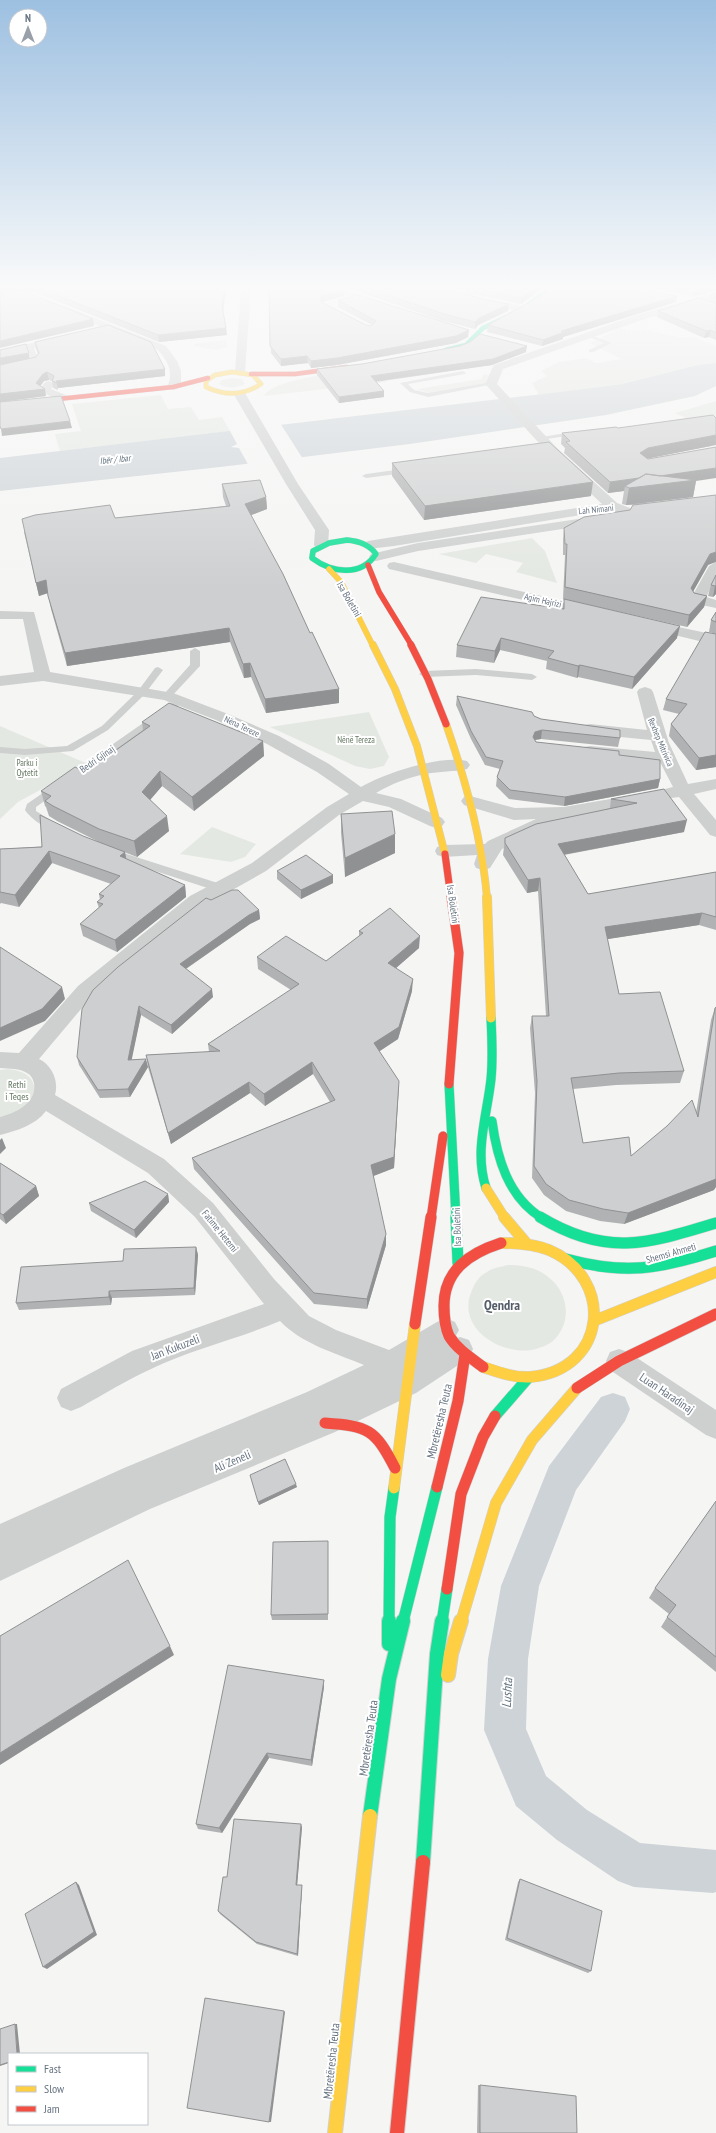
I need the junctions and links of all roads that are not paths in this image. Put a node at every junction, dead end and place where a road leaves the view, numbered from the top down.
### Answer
1 (47, 388) edge
2 (169, 388) edge
3 (183, 388) edge
4 (257, 388) edge
5 (408, 388) edge
6 (471, 388) edge
7 (494, 388) edge
8 (209, 389) joint
9 (241, 397) junction
10 (64, 398) junction
11 (0, 405) edge
12 (585, 432) edge
13 (540, 438) junction
14 (415, 469) edge
15 (366, 476) dead end
16 (612, 506) junction
17 (641, 509) edge
18 (625, 511) junction
19 (322, 530) junction
20 (347, 540) junction
21 (321, 545) junction
22 (368, 545) junction
23 (376, 559) junction
24 (394, 566) dead end
25 (716, 566) edge
26 (329, 569) junction
27 (716, 604) edge
28 (0, 615) edge
29 (605, 615) edge
30 (636, 622) edge
31 (716, 640) edge
32 (195, 651) edge
33 (158, 670) dead end
34 (424, 674) junction
35 (43, 676) junction
36 (532, 677) dead end
37 (0, 681) edge
38 (645, 692) dead end
39 (141, 693) junction
40 (173, 698) junction
41 (576, 727) edge
42 (659, 736) junction
43 (571, 749) edge
44 (0, 750) edge
45 (668, 758) junction
46 (461, 765) junction
47 (424, 769) junction
48 (716, 784) edge
49 (683, 790) junction
50 (361, 795) junction
51 (470, 801) junction
52 (564, 813) junction
53 (436, 822) junction
54 (716, 831) edge
55 (65, 832) edge
56 (98, 847) edge
57 (444, 851) junction
58 (482, 857) junction
59 (220, 888) junction
60 (0, 1060) edge
61 (25, 1061) junction
62 (491, 1076) junction
63 (449, 1088) junction
64 (44, 1099) junction
65 (0, 1126) edge
66 (716, 1223) edge
67 (526, 1243) junction
68 (716, 1251) edge
69 (561, 1257) junction
70 (458, 1263) junction
71 (716, 1272) edge
72 (284, 1307) junction
73 (716, 1314) edge
74 (596, 1320) junction
75 (457, 1344) junction
76 (619, 1361) junction
77 (403, 1367) junction
78 (528, 1378) junction
79 (71, 1398) dead end
80 (325, 1423) junction
81 (716, 1426) edge
82 (395, 1468) junction
83 (0, 1539) edge
84 (0, 1566) edge
85 (389, 1679) junction
86 (446, 1685) dead end
87 (444, 1700) dead end
88 (429, 1793) junction
89 (335, 2133) edge
90 (396, 2133) edge

1 - 10 street
2 - 10 main road
3 - 8 main road
4 - 9 main road
5 - 6 lane
7 - 13 street
8 - 9 main road
9 - 19 street
10 - 11 main road
12 - 13 lane
13 - 16 street
14 - 15 lane
16 - 18 street, Lah Nimani
16 - 22 street, Lah Nimani
17 - 18 street
18 - 23 street, Lah Nimani
19 - 20 street
19 - 21 street
20 - 21 main road
20 - 22 main road
21 - 26 main road
22 - 23 main road
23 - 26 main road
23 - 34 main road
24 - 29 street, Agim Hajrizi
25 - 27 street
26 - 47 main road, Isa Boletini
28 - 35 street
30 - 31 street
32 - 40 lane
33 - 39 lane
34 - 36 lane
34 - 46 main road
35 - 37 street, Nëna Tereze
35 - 39 street, Nëna Tereze
38 - 42 street, Rexhep Mitrivica
39 - 40 street, Nëna Tereze
39 - 44 lane
40 - 50 street, Nëna Tereze
40 - 55 lane, Bedri Gjinaj
41 - 42 street
42 - 45 street, Rexhep Mitrivica
43 - 45 street
45 - 49 street, Rexhep Mitrivica
46 - 47 street
46 - 51 main road
47 - 50 street
47 - 53 main road, Isa Boletini
48 - 49 street
49 - 52 street
49 - 54 street, Rexhep Mitrivica
50 - 53 street
50 - 59 street
51 - 52 street
51 - 58 main road
52 - 58 street
53 - 57 main road, Isa Boletini
56 - 59 lane
57 - 58 street
57 - 63 main road, Isa Boletini
58 - 62 main road
59 - 61 street
60 - 61 street
61 - 64 street
62 - 66 main road
62 - 67 main road
63 - 70 main road, Isa Boletini
63 - 77 main road
64 - 65 street
64 - 72 street, Fatime Hetemi
67 - 69 main road
67 - 70 main road
68 - 69 main road, Shemsi Ahmeti
69 - 74 main road
70 - 75 main road, Mbretëresha Teuta
71 - 74 main road
72 - 77 street, Fatime Hetemi
72 - 79 street, Jan Kukuzeli
73 - 76 main road
74 - 78 main road
75 - 77 street, Ali Zeneli
75 - 78 main road
75 - 85 main road, Mbretëresha Teuta
76 - 81 street, Luan Haradinaj
76 - 86 main road
77 - 80 street, Ali Zeneli
77 - 82 main road
77 - 83 street, Ali Zeneli
78 - 88 main road
80 - 82 main road
80 - 84 street, Ali Zeneli
82 - 85 main road
85 - 89 main road, Mbretëresha Teuta
87 - 88 main road
88 - 90 main road

